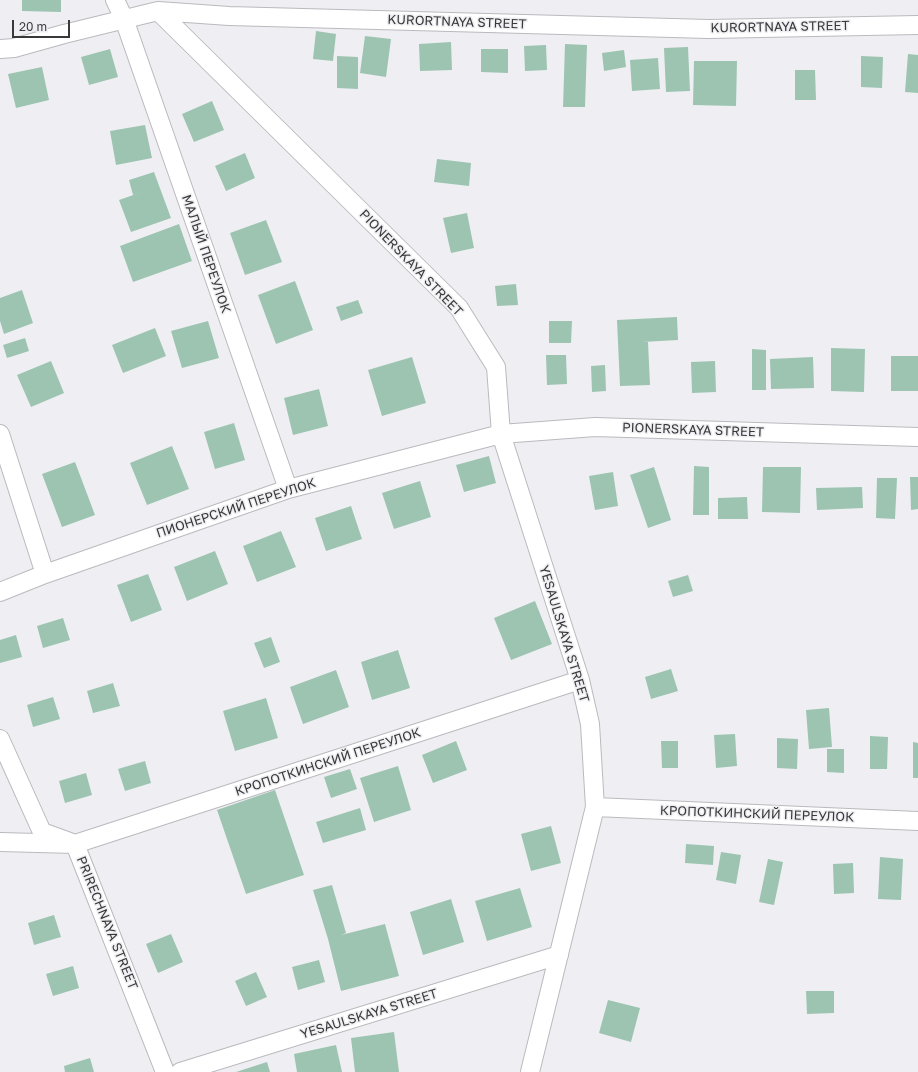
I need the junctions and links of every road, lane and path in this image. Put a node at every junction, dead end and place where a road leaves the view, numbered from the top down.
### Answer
1 (115, 0) edge
2 (158, 11) junction
3 (124, 20) junction
4 (918, 25) edge
5 (0, 49) edge
6 (0, 434) edge
7 (501, 434) junction
8 (918, 437) edge
9 (288, 489) junction
10 (45, 574) junction
11 (0, 592) edge
12 (580, 680) junction
13 (0, 739) edge
14 (595, 807) junction
15 (918, 821) edge
16 (0, 842) edge
17 (76, 844) junction
18 (558, 955) junction
19 (166, 1072) edge
20 (180, 1072) edge
21 (530, 1072) edge

1 - 3 street, МАЛЫЙ ПЕРЕУЛОК
2 - 3 street, KURORTNAYA STREET
2 - 4 street, KURORTNAYA STREET
2 - 7 street, PIONERSKAYA STREET
3 - 5 street, KURORTNAYA STREET
3 - 9 street, МАЛЫЙ ПЕРЕУЛОК
6 - 10 street
7 - 8 street, PIONERSKAYA STREET
7 - 9 street, ПИОНЕРСКИЙ ПЕРЕУЛОК
7 - 12 street, YESAULSKAYA STREET
9 - 10 street, ПИОНЕРСКИЙ ПЕРЕУЛОК
10 - 11 street, ПИОНЕРСКИЙ ПЕРЕУЛОК
12 - 14 street, YESAULSKAYA STREET
12 - 17 street, КРОПОТКИНСКИЙ ПЕРЕУЛОК
13 - 17 street
14 - 15 street, КРОПОТКИНСКИЙ ПЕРЕУЛОК
14 - 18 street, YESAULSKAYA STREET
16 - 17 street, PRIRECHNAYA STREET
17 - 19 street, PRIRECHNAYA STREET
18 - 20 street, YESAULSKAYA STREET
18 - 21 street, YESAULSKAYA STREET

